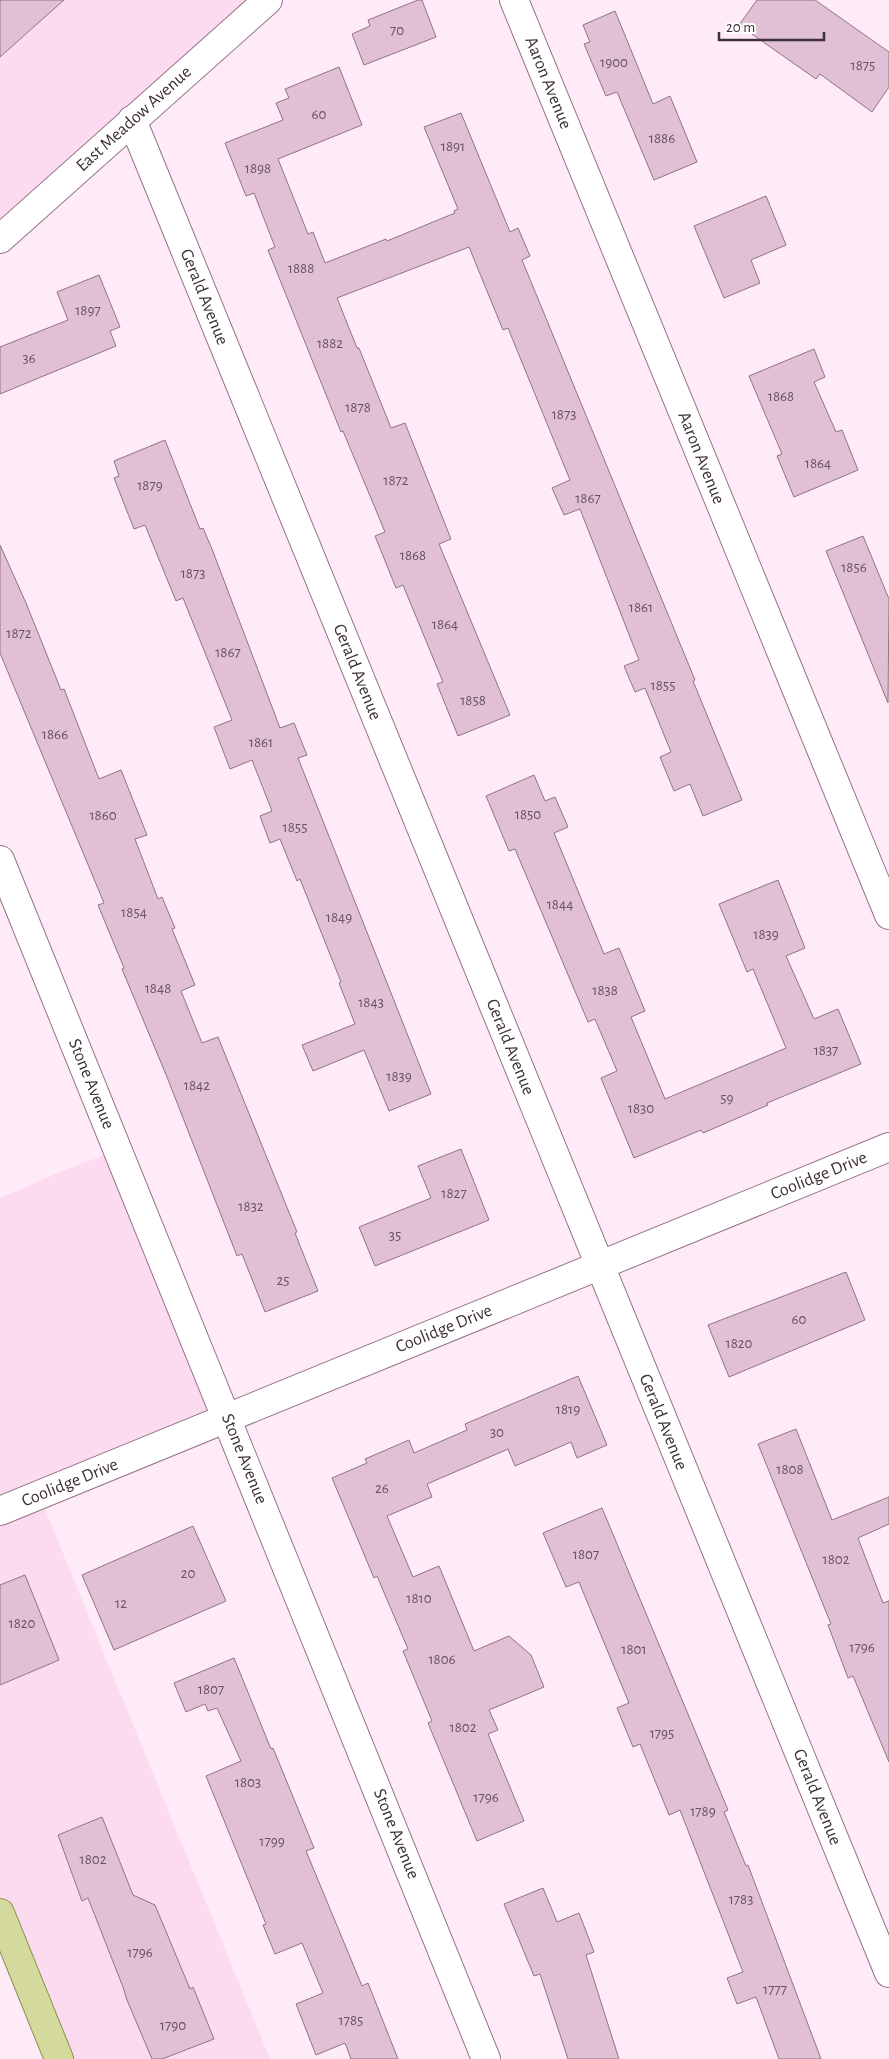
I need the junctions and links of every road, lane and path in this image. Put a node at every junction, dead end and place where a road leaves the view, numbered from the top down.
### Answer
1 (268, 0) edge
2 (514, 0) edge
3 (132, 120) junction
4 (0, 239) edge
5 (0, 860) edge
6 (889, 915) edge
7 (889, 1147) edge
8 (599, 1266) junction
9 (228, 1418) junction
10 (0, 1511) edge
11 (0, 1914) edge
12 (889, 1973) edge
13 (59, 2059) edge
14 (486, 2059) edge

1 - 3 street, East Meadow Avenue
2 - 6 street, Aaron Avenue
3 - 4 street, East Meadow Avenue
3 - 8 street, Gerald Avenue
5 - 9 street, Stone Avenue
7 - 8 street, Coolidge Drive
8 - 9 street, Coolidge Drive
8 - 12 street, Gerald Avenue
9 - 10 street, Coolidge Drive
9 - 14 street, Stone Avenue
11 - 13 main road

